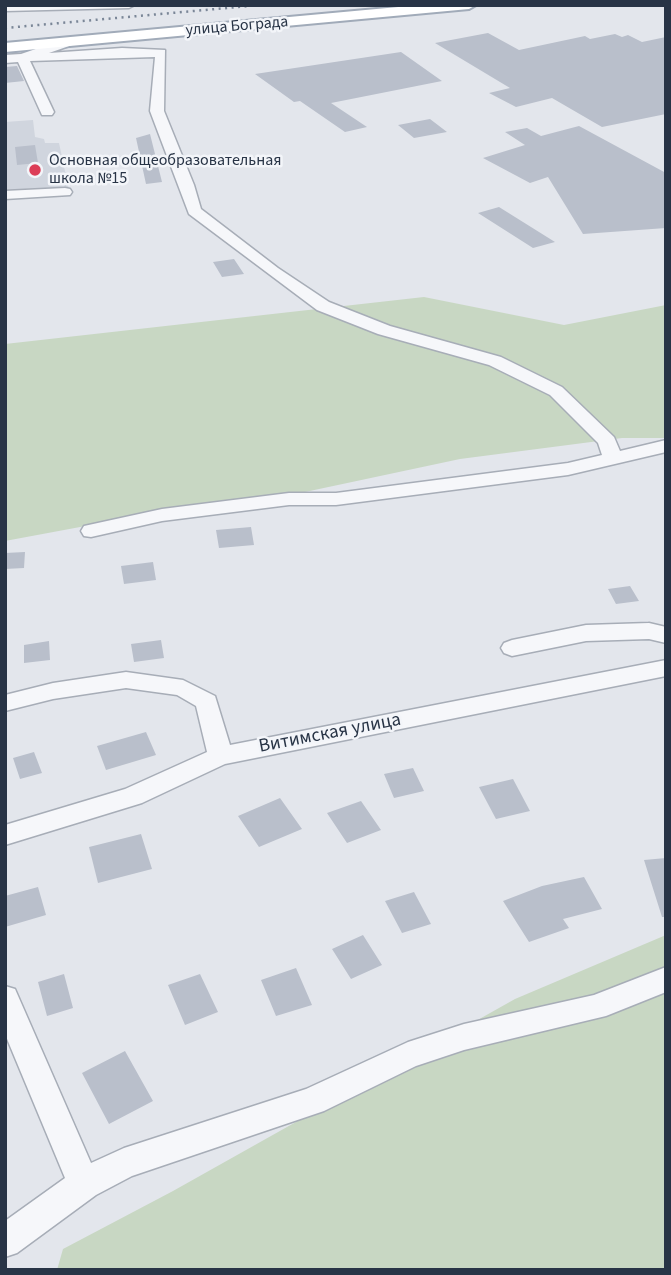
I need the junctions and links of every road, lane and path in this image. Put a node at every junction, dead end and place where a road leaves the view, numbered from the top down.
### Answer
1 (129, 5) edge
2 (469, 5) edge
3 (5, 8) edge
4 (68, 42) junction
5 (5, 48) edge
6 (22, 58) junction
7 (5, 59) edge
8 (47, 112) dead end
9 (65, 192) dead end
10 (5, 195) edge
11 (666, 446) edge
12 (612, 460) junction
13 (91, 531) dead end
14 (666, 635) edge
15 (512, 648) dead end
16 (666, 668) edge
17 (5, 703) edge
18 (220, 756) junction
19 (5, 835) edge
20 (666, 979) edge
21 (5, 998) edge
22 (84, 1184) junction
23 (5, 1241) edge

1 - 3 street
2 - 4 main road, улица Бограда
4 - 5 main road, улица Бограда
4 - 6 street
6 - 7 street
6 - 8 street
6 - 12 street
9 - 10 street
11 - 12 street
12 - 13 street
14 - 15 street
16 - 18 street, Витимская улица
17 - 18 street
18 - 19 street, Витимская улица
20 - 22 street
21 - 22 street
22 - 23 street

